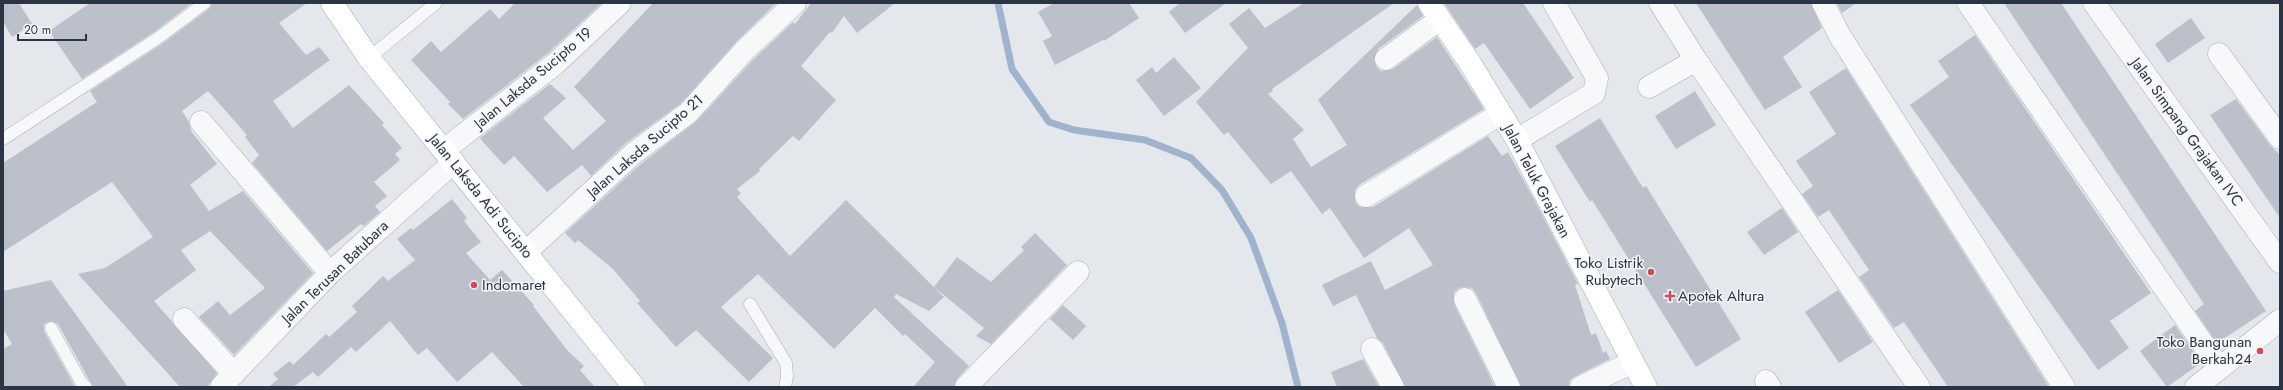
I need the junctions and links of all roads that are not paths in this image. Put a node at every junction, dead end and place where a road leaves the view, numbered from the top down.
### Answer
1 (205, 3) edge
2 (332, 3) edge
3 (436, 3) edge
4 (620, 3) edge
5 (795, 3) edge
6 (1554, 3) edge
7 (1660, 3) edge
8 (1823, 3) edge
9 (1968, 3) edge
10 (2094, 3) edge
11 (1434, 11) edge
12 (2219, 54) dead end
13 (369, 58) junction
14 (1386, 59) dead end
15 (1696, 60) junction
16 (1649, 87) dead end
17 (1500, 114) junction
18 (201, 122) dead end
19 (2280, 138) edge
20 (3, 139) edge
21 (1517, 140) junction
22 (449, 156) junction
23 (1366, 196) dead end
24 (526, 252) junction
25 (2280, 262) edge
26 (1078, 272) dead end
27 (330, 274) junction
28 (1465, 299) dead end
29 (750, 304) dead end
30 (184, 319) dead end
31 (2280, 320) edge
32 (51, 328) dead end
33 (1372, 349) dead end
34 (1633, 362) junction
35 (2219, 367) junction
36 (227, 381) edge
37 (86, 387) edge
38 (634, 387) edge
39 (785, 387) edge
40 (966, 387) edge
41 (1393, 387) edge
42 (1510, 387) edge
43 (1581, 387) edge
44 (1646, 387) edge
45 (1919, 387) edge
46 (2064, 387) edge
47 (2196, 387) edge

1 - 20 lane
2 - 13 main road, Jalan Laksda Adi Sucipto
3 - 13 lane
4 - 22 street, Jalan Laksda Sucipto 19
5 - 24 street, Jalan Laksda Sucipto 21
6 - 21 street
7 - 15 street
8 - 46 street
9 - 35 street
10 - 25 street, Jalan Simpang Grajakan IVC
11 - 14 street
11 - 17 main road, Jalan Teluk Grajakan
12 - 19 street
13 - 22 main road, Jalan Laksda Adi Sucipto
15 - 16 street
15 - 45 street
17 - 21 main road, Jalan Teluk Grajakan
17 - 23 street
18 - 27 street
21 - 34 main road, Jalan Teluk Grajakan
22 - 24 main road, Jalan Laksda Adi Sucipto
22 - 27 street, Jalan Terusan Batubara
24 - 38 main road, Jalan Laksda Adi Sucipto
26 - 40 street
27 - 36 street, Jalan Terusan Batubara
28 - 42 street
29 - 39 lane
30 - 36 street
31 - 35 street
32 - 37 lane
33 - 41 street
34 - 43 street
34 - 44 main road, Jalan Teluk Grajakan
35 - 47 street

